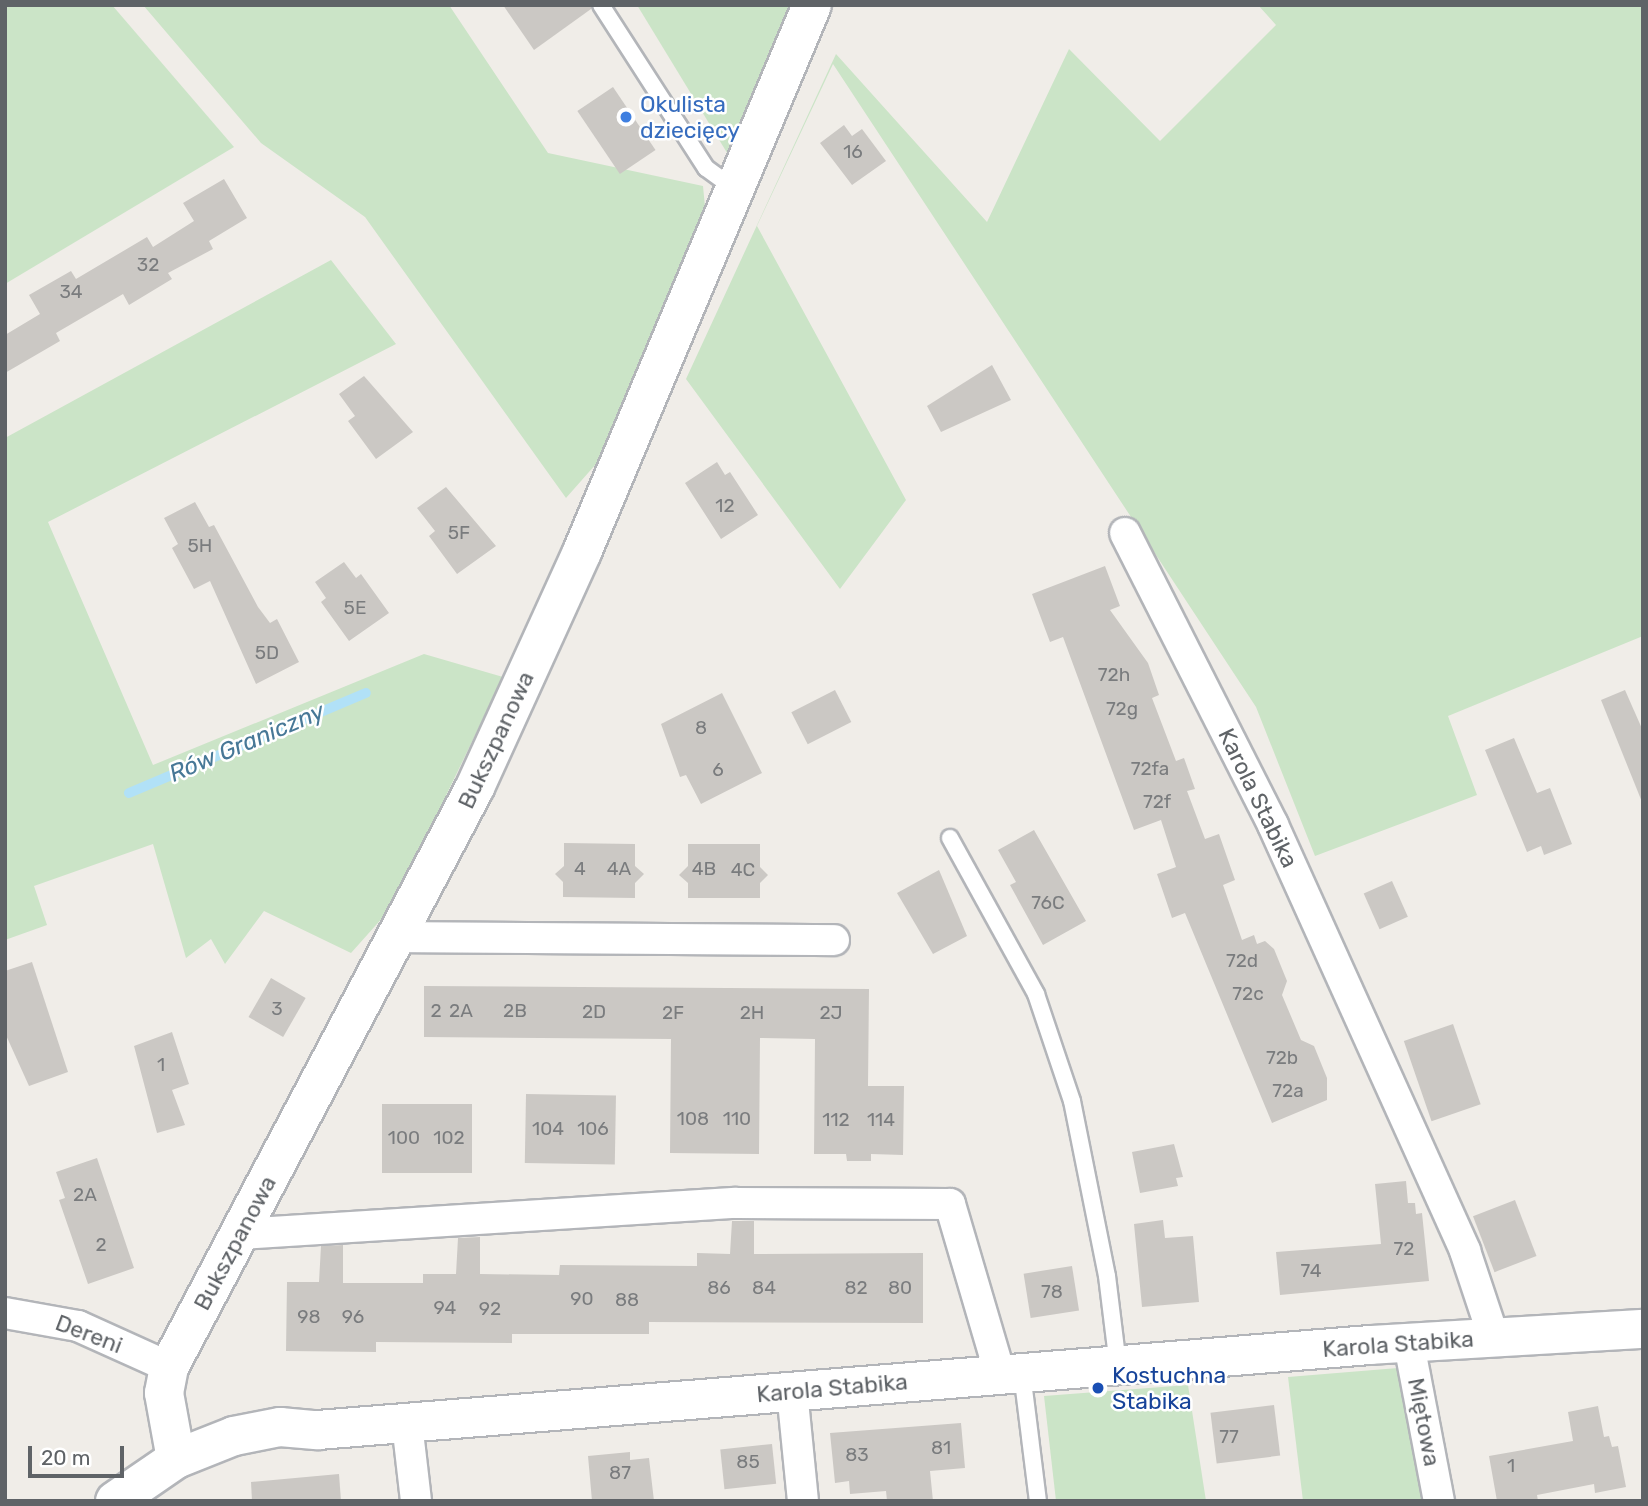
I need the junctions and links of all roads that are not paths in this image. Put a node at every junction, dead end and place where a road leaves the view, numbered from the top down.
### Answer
1 (601, 5) edge
2 (812, 5) edge
3 (734, 188) junction
4 (1125, 533) dead end
5 (950, 838) dead end
6 (399, 937) junction
7 (834, 940) dead end
8 (240, 1234) junction
9 (5, 1313) edge
10 (1643, 1329) edge
11 (1494, 1338) junction
12 (1409, 1344) junction
13 (1118, 1365) junction
14 (169, 1367) junction
15 (1011, 1373) junction
16 (792, 1391) junction
17 (407, 1423) junction
18 (176, 1459) junction
19 (115, 1501) edge
20 (416, 1501) edge
21 (803, 1501) edge
22 (1038, 1501) edge
23 (1439, 1501) edge

1 - 3 lane
2 - 3 street, Bukszpanowa
3 - 6 street, Bukszpanowa
4 - 11 street, Karola Stabika
5 - 13 lane
6 - 7 street
6 - 8 street, Bukszpanowa
8 - 14 street, Bukszpanowa
8 - 15 street
9 - 14 street, Dereni
10 - 11 street, Karola Stabika
11 - 12 street, Karola Stabika
12 - 13 street, Karola Stabika
12 - 23 street, Miętowa
13 - 15 street, Karola Stabika
14 - 18 street, Bukszpanowa
15 - 16 street, Karola Stabika
15 - 22 lane
16 - 17 street, Karola Stabika
16 - 21 street
17 - 18 street, Karola Stabika
17 - 20 street
18 - 19 street, Karola Stabika

